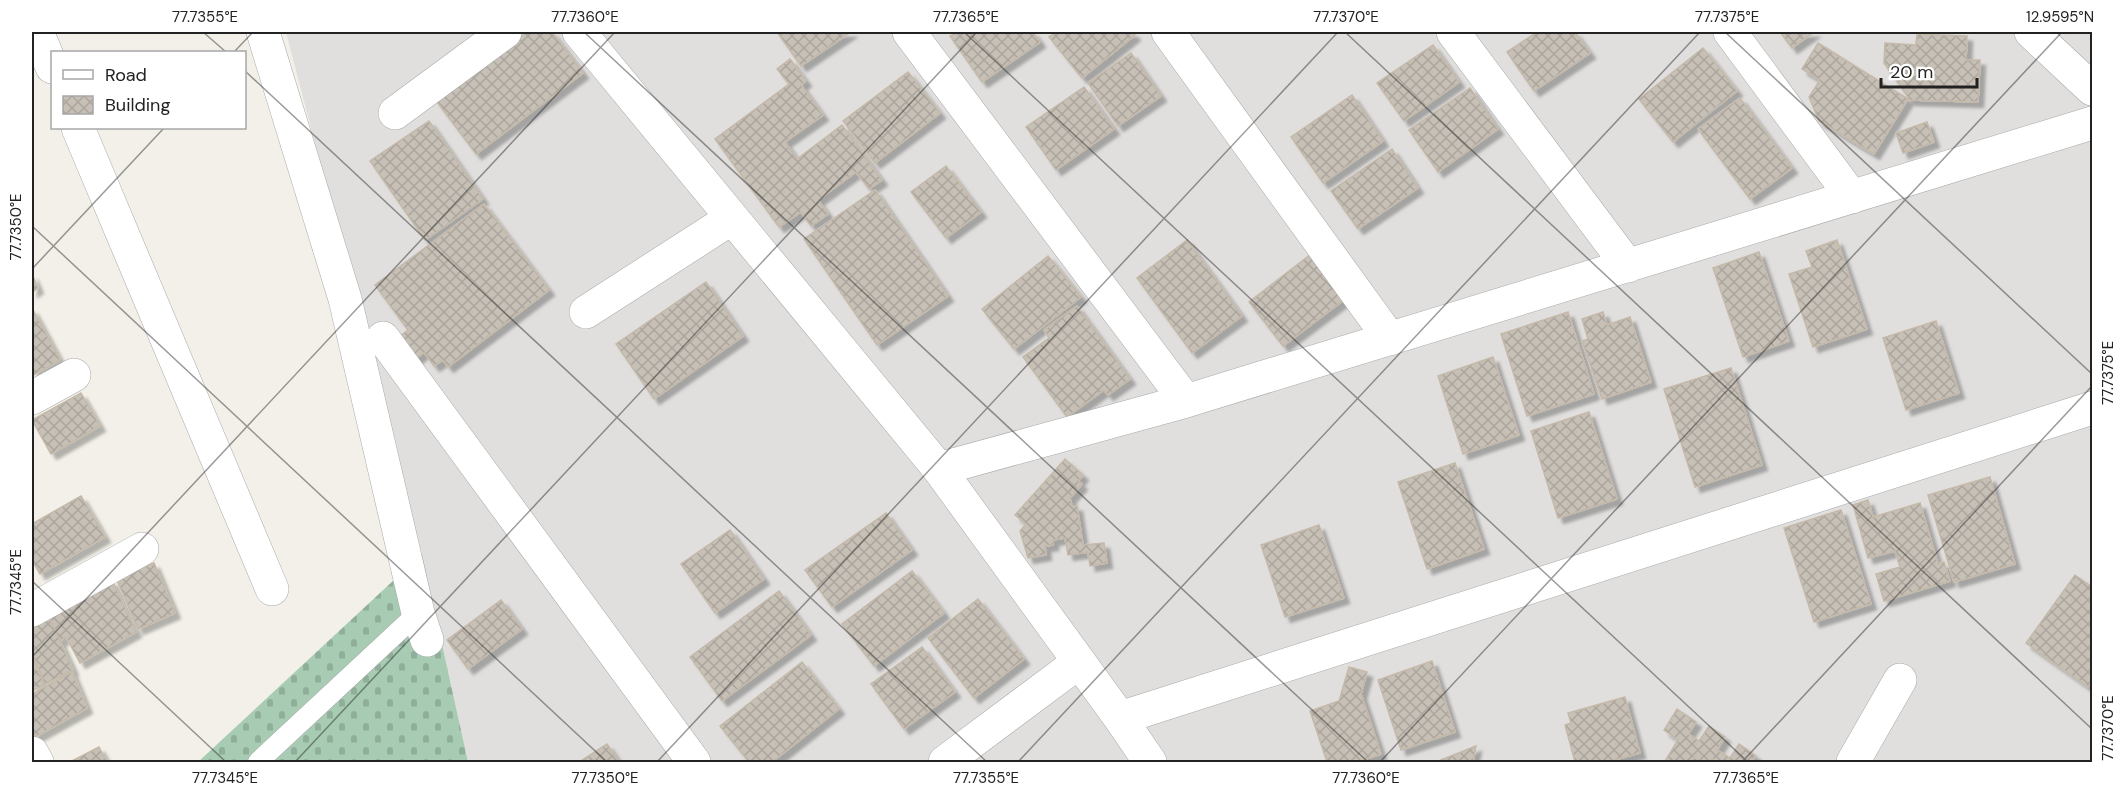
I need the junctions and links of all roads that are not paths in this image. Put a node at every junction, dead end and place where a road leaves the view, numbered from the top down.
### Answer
1 (37, 32) edge
2 (263, 32) edge
3 (505, 32) edge
4 (579, 32) edge
5 (909, 32) edge
6 (1168, 32) edge
7 (1453, 32) edge
8 (1730, 32) edge
9 (2031, 32) edge
10 (51, 66) edge
11 (2092, 89) edge
12 (395, 113) dead end
13 (2092, 123) edge
14 (78, 129) edge
15 (1851, 197) junction
16 (732, 218) junction
17 (1628, 266) junction
18 (586, 312) dead end
19 (383, 338) dead end
20 (1390, 339) junction
21 (74, 375) dead end
22 (32, 399) edge
23 (1186, 401) junction
24 (2092, 408) edge
25 (939, 470) junction
26 (142, 549) dead end
27 (272, 589) dead end
28 (32, 609) edge
29 (423, 627) joint
30 (1079, 662) junction
31 (1900, 680) dead end
32 (1120, 718) junction
33 (32, 753) edge
34 (37, 762) edge
35 (258, 762) edge
36 (694, 762) edge
37 (945, 762) edge
38 (1150, 762) edge
39 (1853, 762) edge

1 - 10 street
2 - 29 street
3 - 12 street
4 - 16 street
5 - 23 street
6 - 20 street
7 - 17 street
8 - 15 street
9 - 11 street
13 - 15 street
14 - 27 street
15 - 17 street
16 - 18 street
16 - 25 street
17 - 20 street
19 - 36 street
20 - 23 street
21 - 22 street
23 - 25 street
24 - 32 street
25 - 30 street
26 - 28 street
29 - 35 lane
30 - 32 street
30 - 37 street
31 - 39 street
32 - 38 street
33 - 34 street

